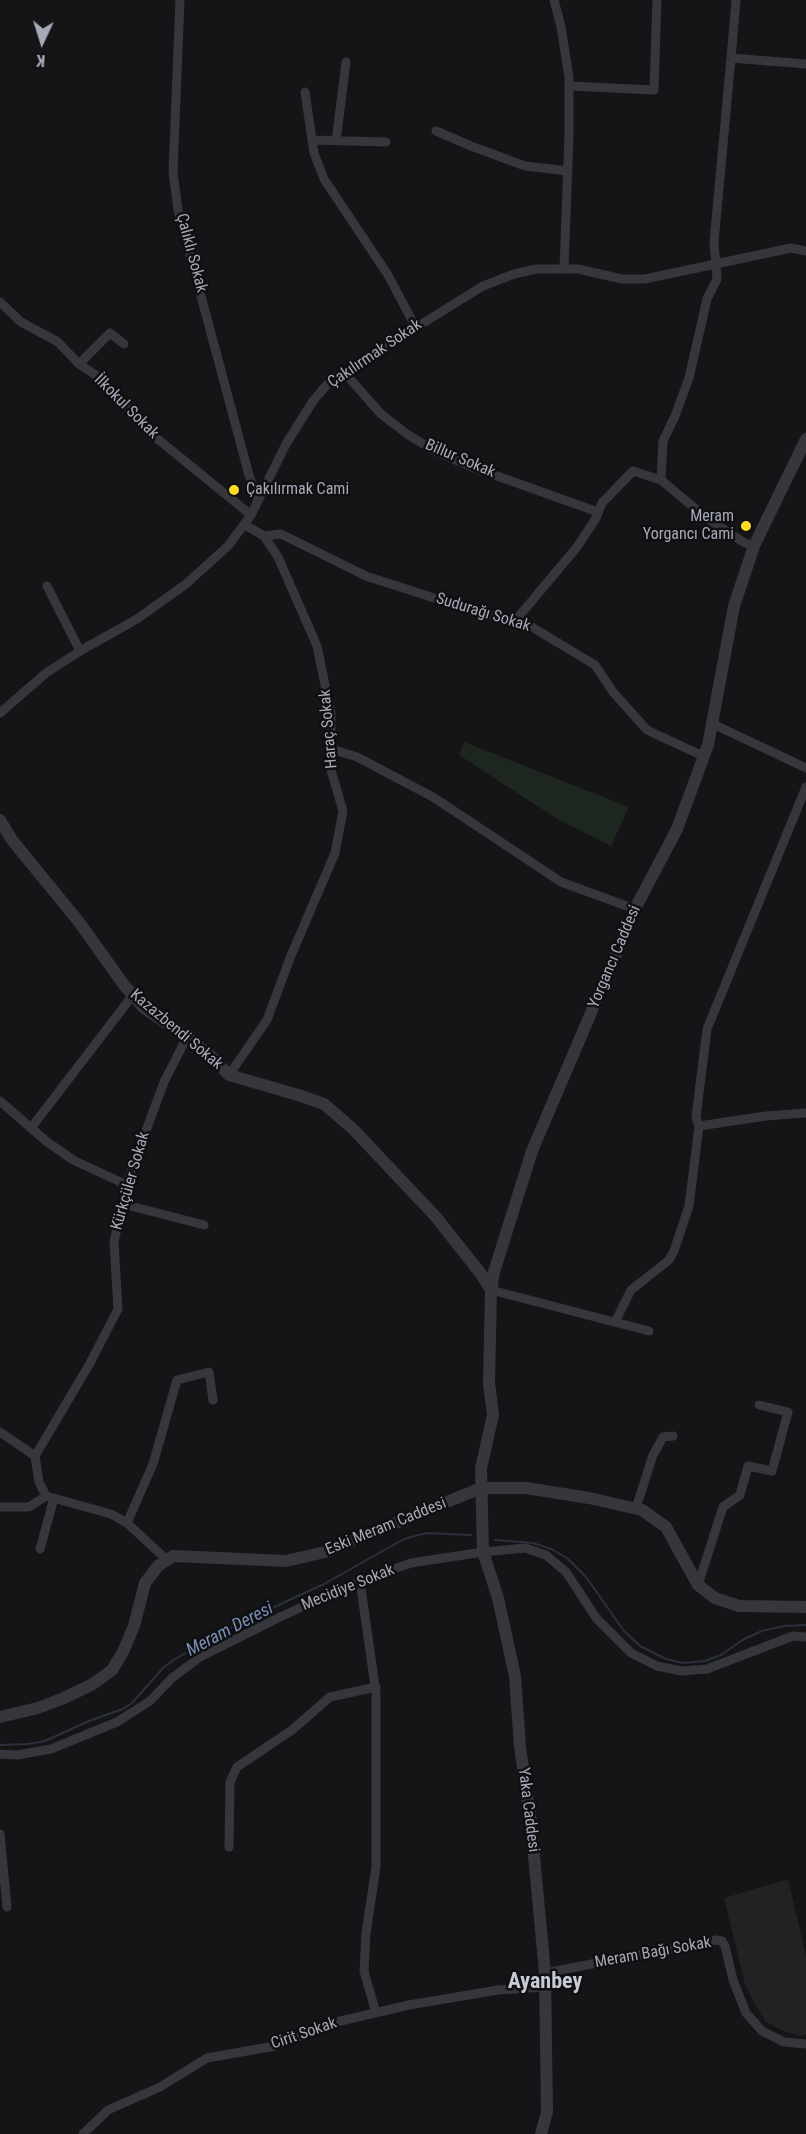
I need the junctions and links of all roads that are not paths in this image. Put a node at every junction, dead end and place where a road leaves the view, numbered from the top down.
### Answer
1 (180, 0) edge
2 (554, 0) edge
3 (657, 0) edge
4 (736, 0) edge
5 (731, 58) junction
6 (346, 62) dead end
7 (806, 64) edge
8 (569, 86) junction
9 (305, 92) dead end
10 (436, 131) dead end
11 (313, 140) junction
12 (336, 141) junction
13 (386, 142) dead end
14 (568, 171) junction
15 (806, 251) edge
16 (714, 263) junction
17 (564, 269) junction
18 (0, 302) edge
19 (415, 326) junction
20 (124, 344) dead end
21 (79, 364) junction
22 (344, 372) junction
23 (806, 439) edge
24 (661, 480) junction
25 (258, 500) junction
26 (598, 512) junction
27 (251, 515) junction
28 (245, 525) junction
29 (264, 536) junction
30 (754, 546) junction
31 (47, 586) dead end
32 (515, 621) junction
33 (80, 651) junction
34 (0, 713) edge
35 (712, 724) junction
36 (331, 749) junction
37 (703, 756) junction
38 (806, 768) edge
39 (806, 786) edge
40 (0, 820) edge
41 (635, 909) junction
42 (133, 995) junction
43 (187, 1037) junction
44 (229, 1075) junction
45 (0, 1101) edge
46 (806, 1113) edge
47 (699, 1126) junction
48 (31, 1128) junction
49 (128, 1185) junction
50 (123, 1204) junction
51 (204, 1225) dead end
52 (491, 1290) junction
53 (615, 1322) junction
54 (649, 1331) dead end
55 (213, 1400) dead end
56 (759, 1405) dead end
57 (0, 1432) edge
58 (673, 1436) dead end
59 (35, 1456) junction
60 (481, 1488) junction
61 (50, 1497) junction
62 (0, 1507) edge
63 (636, 1508) junction
64 (127, 1523) junction
65 (40, 1549) dead end
66 (483, 1552) junction
67 (167, 1560) junction
68 (360, 1581) junction
69 (698, 1586) junction
70 (806, 1607) edge
71 (806, 1637) edge
72 (376, 1688) junction
73 (0, 1716) edge
74 (0, 1754) edge
75 (0, 1834) edge
76 (229, 1847) dead end
77 (7, 1907) dead end
78 (544, 1973) junction
79 (544, 1987) junction
80 (376, 2013) junction
81 (806, 2044) edge
82 (83, 2134) edge
83 (541, 2134) edge

1 - 25 street, Çalıklı Sokak
2 - 8 street
3 - 8 street
4 - 5 street
5 - 7 street
5 - 16 street
6 - 12 street
8 - 14 street
9 - 11 street
10 - 14 street
11 - 12 street
11 - 19 street
12 - 13 street
14 - 17 street
15 - 16 street, Çakılırmak Sokak
16 - 17 street, Çakılırmak Sokak
16 - 24 street
17 - 19 street, Çakılırmak Sokak
18 - 21 street, İlkokul Sokak
19 - 22 street, Çakılırmak Sokak
20 - 21 street
21 - 27 street, İlkokul Sokak
22 - 25 street, Çakılırmak Sokak
22 - 26 street, Billur Sokak
23 - 30 street, Yorgancı Caddesi
24 - 26 street
24 - 30 street
25 - 27 street, Çakılırmak Sokak
26 - 32 street
27 - 28 street, Çakılırmak Sokak
28 - 29 street, Haraç Sokak
28 - 33 street, Çakılırmak Sokak
29 - 32 street, Sudurağı Sokak
29 - 36 street, Haraç Sokak
30 - 35 street, Yorgancı Caddesi
31 - 33 street
32 - 37 street, Sudurağı Sokak
33 - 34 street, Çakılırmak Sokak
35 - 37 street, Yorgancı Caddesi
35 - 38 street
36 - 41 street
36 - 44 street, Haraç Sokak
37 - 41 street, Yorgancı Caddesi
39 - 47 street
40 - 42 street, Kazazbendi Sokak
41 - 52 street, Yorgancı Caddesi
42 - 43 street, Kazazbendi Sokak
42 - 48 street
43 - 44 street, Kazazbendi Sokak
43 - 49 street, Kürkçüler Sokak
44 - 52 street, Kazazbendi Sokak
45 - 48 street
46 - 47 street
47 - 53 street
48 - 49 street
49 - 50 street, Kürkçüler Sokak
50 - 51 street
50 - 59 street, Kürkçüler Sokak
52 - 53 street
52 - 60 street, Yorgancı Caddesi
53 - 54 street
55 - 64 street
56 - 69 street
57 - 59 street
58 - 63 street
59 - 61 street
60 - 63 street, Eski Meram Caddesi
60 - 66 street, Yaka Caddesi
60 - 67 street, Eski Meram Caddesi
61 - 62 street
61 - 64 street
61 - 65 street
63 - 69 street, Eski Meram Caddesi
64 - 67 street
66 - 68 street, Mecidiye Sokak
66 - 71 street, Mecidiye Sokak
66 - 78 street, Yaka Caddesi
67 - 73 street
68 - 72 street
68 - 74 street, Mecidiye Sokak
69 - 70 street
72 - 76 street
72 - 80 street
75 - 77 street
78 - 79 street, Yaka Caddesi
78 - 81 street, Meram Bağı Sokak
79 - 80 street, Cirit Sokak
79 - 83 street, Yaka Caddesi
80 - 82 street, Cirit Sokak

